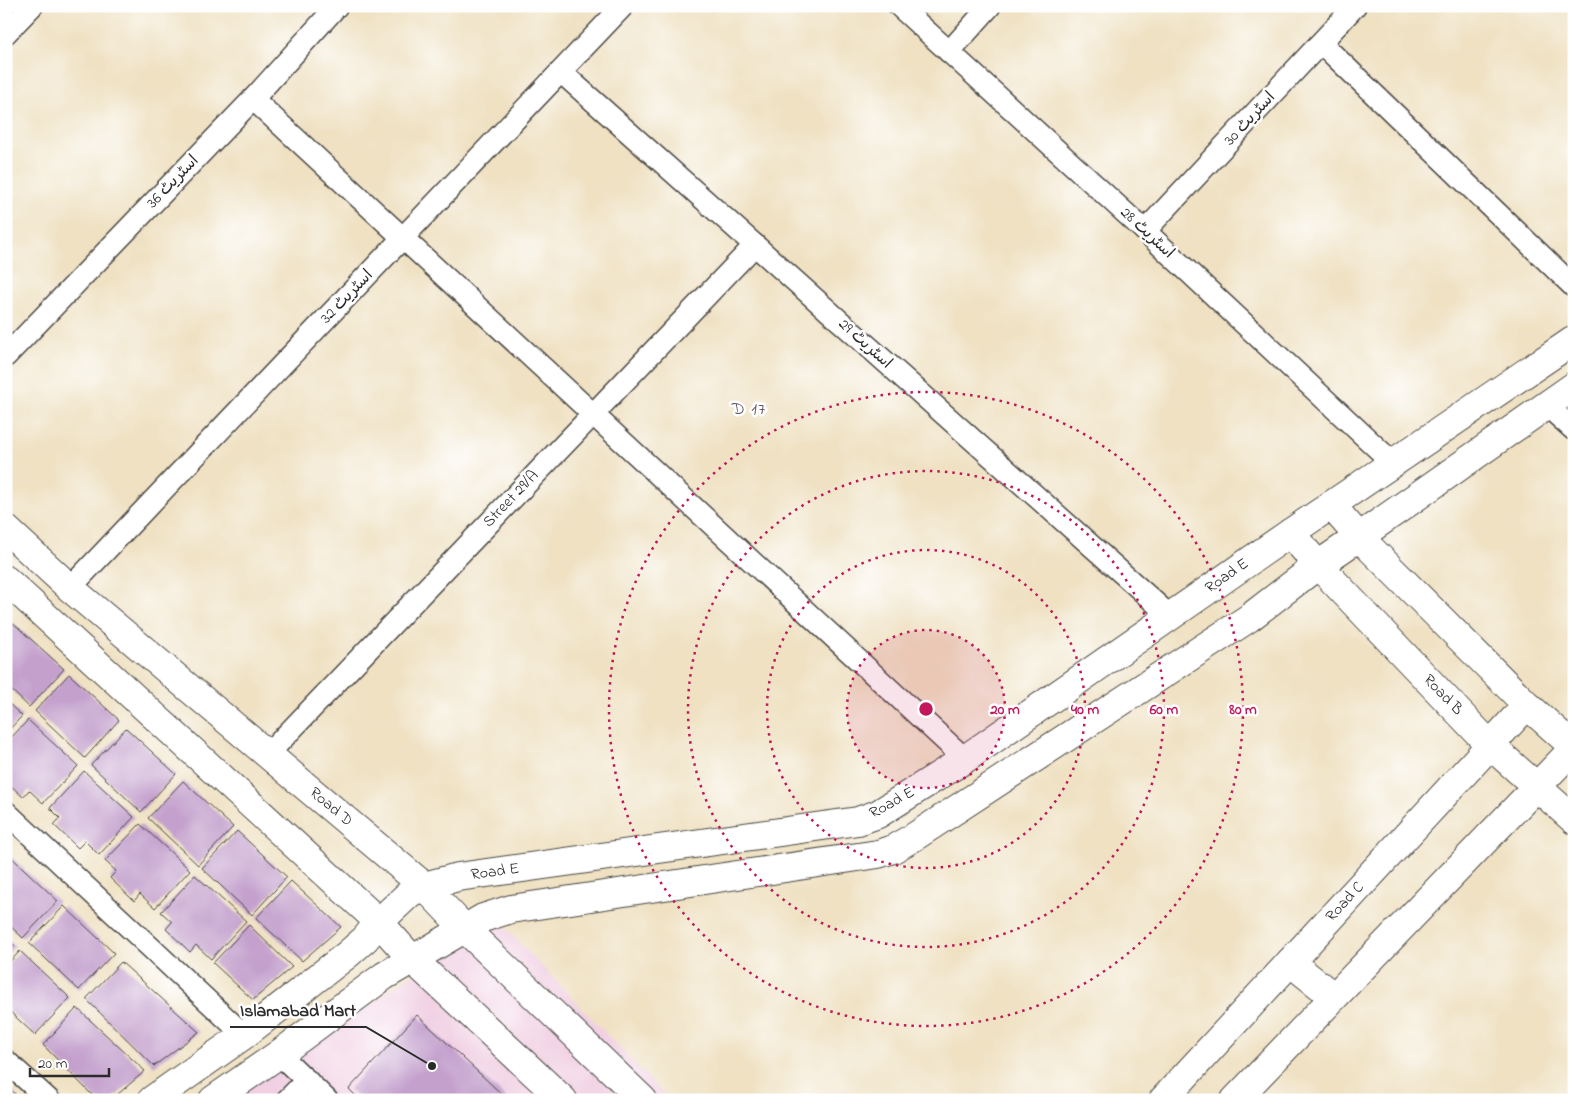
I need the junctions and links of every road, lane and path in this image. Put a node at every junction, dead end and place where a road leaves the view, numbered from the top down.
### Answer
1 (32, 6) edge
2 (337, 6) edge
3 (623, 6) edge
4 (899, 6) edge
5 (990, 6) edge
6 (1355, 6) edge
7 (6, 33) edge
8 (1321, 43) junction
9 (949, 52) junction
10 (561, 72) junction
11 (253, 99) junction
12 (1145, 230) junction
13 (403, 238) junction
14 (755, 245) junction
15 (1574, 287) edge
16 (1574, 340) edge
17 (6, 356) edge
18 (1574, 386) edge
19 (1546, 405) junction
20 (593, 414) junction
21 (1574, 430) edge
22 (1393, 463) junction
23 (1331, 505) junction
24 (6, 529) edge
25 (1290, 533) junction
26 (1359, 537) junction
27 (1318, 565) junction
28 (6, 580) edge
29 (70, 588) junction
30 (1170, 616) junction
31 (1527, 705) junction
32 (1490, 745) junction
33 (1574, 748) edge
34 (268, 754) junction
35 (965, 759) junction
36 (1536, 786) junction
37 (6, 812) edge
38 (1574, 820) edge
39 (424, 886) junction
40 (379, 922) junction
41 (464, 928) junction
42 (412, 959) junction
43 (1290, 962) junction
44 (1334, 997) junction
45 (244, 1035) junction
46 (279, 1054) junction
47 (6, 1061) edge
48 (307, 1080) junction
49 (49, 1100) edge
50 (152, 1100) edge
51 (213, 1100) edge
52 (287, 1100) edge
53 (326, 1100) edge
54 (563, 1100) edge
55 (642, 1100) edge
56 (1163, 1100) edge
57 (1235, 1100) edge

1 - 7 street
2 - 11 street, اسٹریٹ 36
3 - 10 street, اسٹریٹ 32
4 - 9 street, اسٹریٹ 28
5 - 9 street
6 - 8 street, اسٹریٹ 30
8 - 12 street, اسٹریٹ 30
8 - 15 street
9 - 12 street, اسٹریٹ 28
10 - 13 street, اسٹریٹ 32
10 - 14 street, اسٹریٹ 29
11 - 13 street
11 - 17 street, اسٹریٹ 36
12 - 22 street, اسٹریٹ 28
13 - 20 street
13 - 29 street, اسٹریٹ 32
14 - 20 street, Street 29/A
14 - 30 street, اسٹریٹ 29
16 - 22 street, Road E
18 - 19 street
19 - 21 street
19 - 26 street
20 - 34 street, Street 29/A
20 - 35 street
22 - 23 street, Road E
23 - 25 street, Road E
23 - 26 street
24 - 29 street, Road D
25 - 27 street, Road B
25 - 30 street, Road E
26 - 27 street
26 - 31 street
27 - 32 street, Road B
27 - 41 street
28 - 40 street
29 - 34 street, Road D
30 - 35 street, Road E
31 - 32 street, Road C
31 - 33 street
32 - 36 street, Road B
32 - 43 street, Road C
33 - 36 street
34 - 39 street, Road D
35 - 39 street, Road E
36 - 38 street, Road B
36 - 44 street
37 - 45 street
39 - 40 street, Road E
39 - 41 street, Road D
40 - 42 street
40 - 45 street, Road E
41 - 42 street
41 - 55 street, Road D
42 - 46 street
42 - 54 street
43 - 44 street
43 - 56 street, Road C
44 - 57 street
45 - 50 street, Road E
46 - 48 street
46 - 51 street
47 - 49 street
48 - 52 street
48 - 53 street

